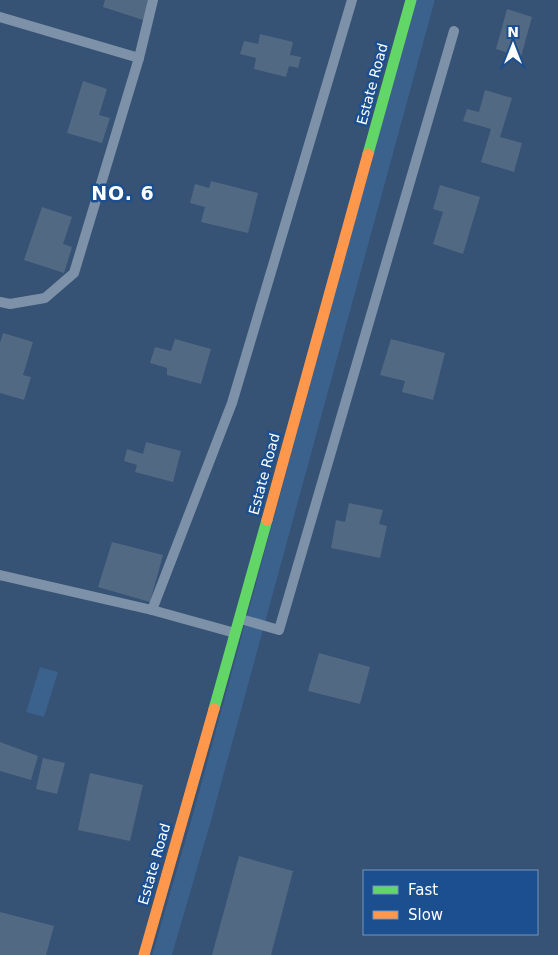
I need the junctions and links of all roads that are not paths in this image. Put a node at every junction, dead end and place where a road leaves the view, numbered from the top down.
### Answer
1 (153, 0) edge
2 (352, 0) edge
3 (411, 0) edge
4 (0, 17) edge
5 (454, 31) dead end
6 (139, 58) junction
7 (0, 302) edge
8 (0, 576) edge
9 (152, 610) junction
10 (240, 619) junction
11 (236, 634) junction
12 (144, 955) edge

1 - 6 lane
2 - 9 lane
3 - 10 street, Estate Road
4 - 6 lane
5 - 10 lane
6 - 7 lane
8 - 9 lane
9 - 11 lane
10 - 11 street, Estate Road
11 - 12 street, Estate Road

